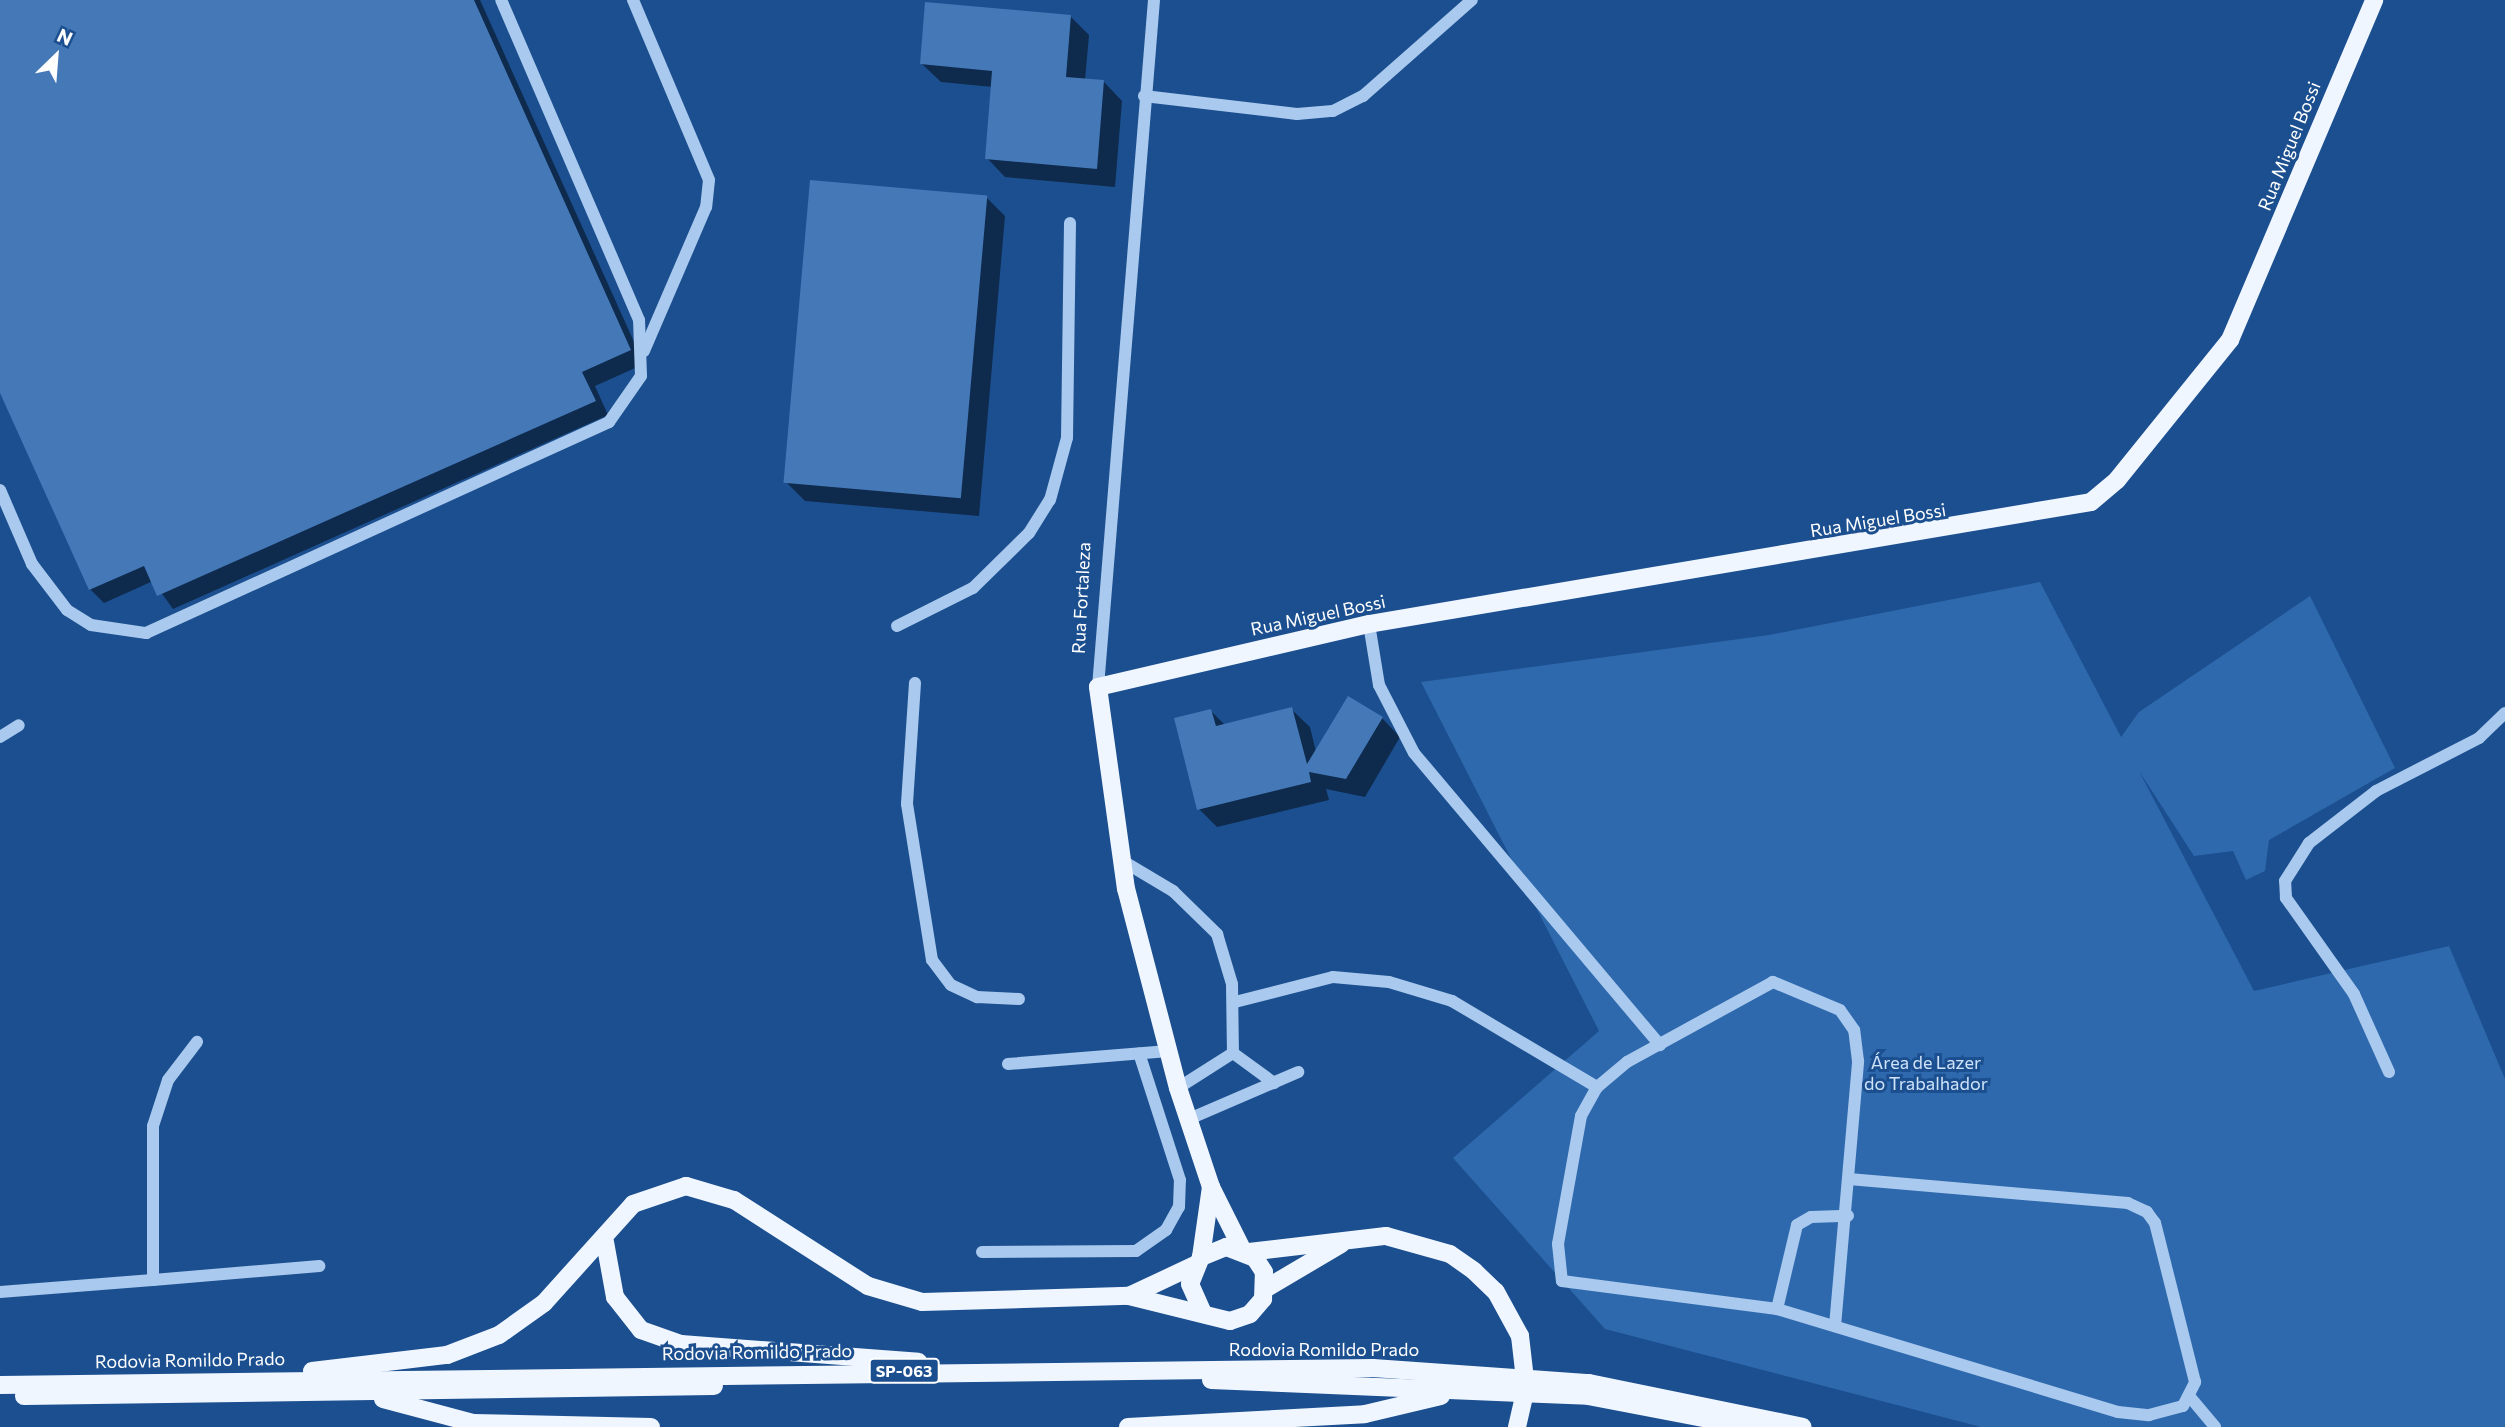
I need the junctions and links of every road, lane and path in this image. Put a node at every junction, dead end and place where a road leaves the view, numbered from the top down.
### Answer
1 (501, 0) edge
2 (633, 0) edge
3 (1154, 0) edge
4 (1472, 0) edge
5 (2374, 0) edge
6 (1144, 96) junction
7 (1070, 223) dead end
8 (644, 352) junction
9 (0, 490) edge
10 (1369, 624) junction
11 (897, 626) dead end
12 (915, 683) dead end
13 (1098, 687) junction
14 (2505, 713) edge
15 (19, 725) dead end
16 (0, 737) edge
17 (1121, 860) junction
18 (1018, 999) dead end
19 (1235, 1002) junction
20 (197, 1042) dead end
21 (1660, 1045) junction
22 (1168, 1051) junction
23 (1139, 1053) junction
24 (1233, 1053) junction
25 (1008, 1064) dead end
26 (1298, 1072) dead end
27 (2389, 1072) dead end
28 (1274, 1083) junction
29 (1597, 1087) junction
30 (1178, 1088) junction
31 (1189, 1119) junction
32 (1849, 1179) junction
33 (1211, 1187) junction
34 (1848, 1216) junction
35 (1350, 1238) junction
36 (605, 1242) junction
37 (1245, 1250) junction
38 (982, 1252) dead end
39 (1198, 1261) junction
40 (319, 1266) dead end
41 (153, 1280) junction
42 (1265, 1289) junction
43 (0, 1292) edge
44 (1129, 1296) junction
45 (1777, 1309) junction
46 (1202, 1311) junction
47 (1835, 1326) junction
48 (981, 1371) junction
49 (263, 1379) junction
50 (0, 1385) edge
51 (1466, 1391) junction
52 (363, 1394) junction
53 (0, 1396) edge
54 (2190, 1397) junction
55 (651, 1427) edge
56 (1128, 1427) edge
57 (1517, 1427) edge
58 (1750, 1427) edge
59 (1803, 1427) edge
60 (2215, 1427) edge

1 - 8 street
2 - 8 street
3 - 6 street, Rua Fortaleza
4 - 6 street
5 - 10 main road, Rua Miguel Bossi
6 - 13 street, Rua Fortaleza
7 - 11 street
8 - 9 street
10 - 13 main road, Rua Miguel Bossi
10 - 21 street
12 - 18 street
13 - 17 main road, Rua Fortaleza
14 - 27 street
15 - 16 street
17 - 19 street
17 - 22 main road, Rua Fortaleza
19 - 24 street
19 - 29 street
20 - 41 street
21 - 29 street
21 - 32 street
22 - 23 street
22 - 30 main road, Rua Fortaleza
23 - 25 street
23 - 38 street
24 - 28 street
24 - 30 street
26 - 28 street
28 - 31 street
29 - 45 street
30 - 31 main road, Rua Fortaleza
31 - 33 main road, Rua Fortaleza
32 - 34 street
32 - 54 street
33 - 37 main road, Rua Fortaleza
33 - 39 main road, Rua Fortaleza
34 - 45 street
34 - 47 street
35 - 37 main road
35 - 42 main road
35 - 57 main road, bridge
36 - 44 main road
36 - 48 main road
36 - 49 main road
37 - 39 main road
37 - 42 main road
39 - 44 main road
39 - 46 main road
40 - 41 street
41 - 43 street
42 - 46 main road
44 - 46 main road
45 - 47 street
47 - 54 street
48 - 49 main road, Rodovia Romildo Prado / SP-063
48 - 59 main road, Rodovia Romildo Prado / SP-063
49 - 50 main road, Rodovia Romildo Prado / SP-063
51 - 52 main road, Rodovia Romildo Prado / SP-063
51 - 56 main road
51 - 58 main road, Rodovia Romildo Prado / SP-063
52 - 53 main road, Rodovia Romildo Prado / SP-063
52 - 55 main road
54 - 60 street

